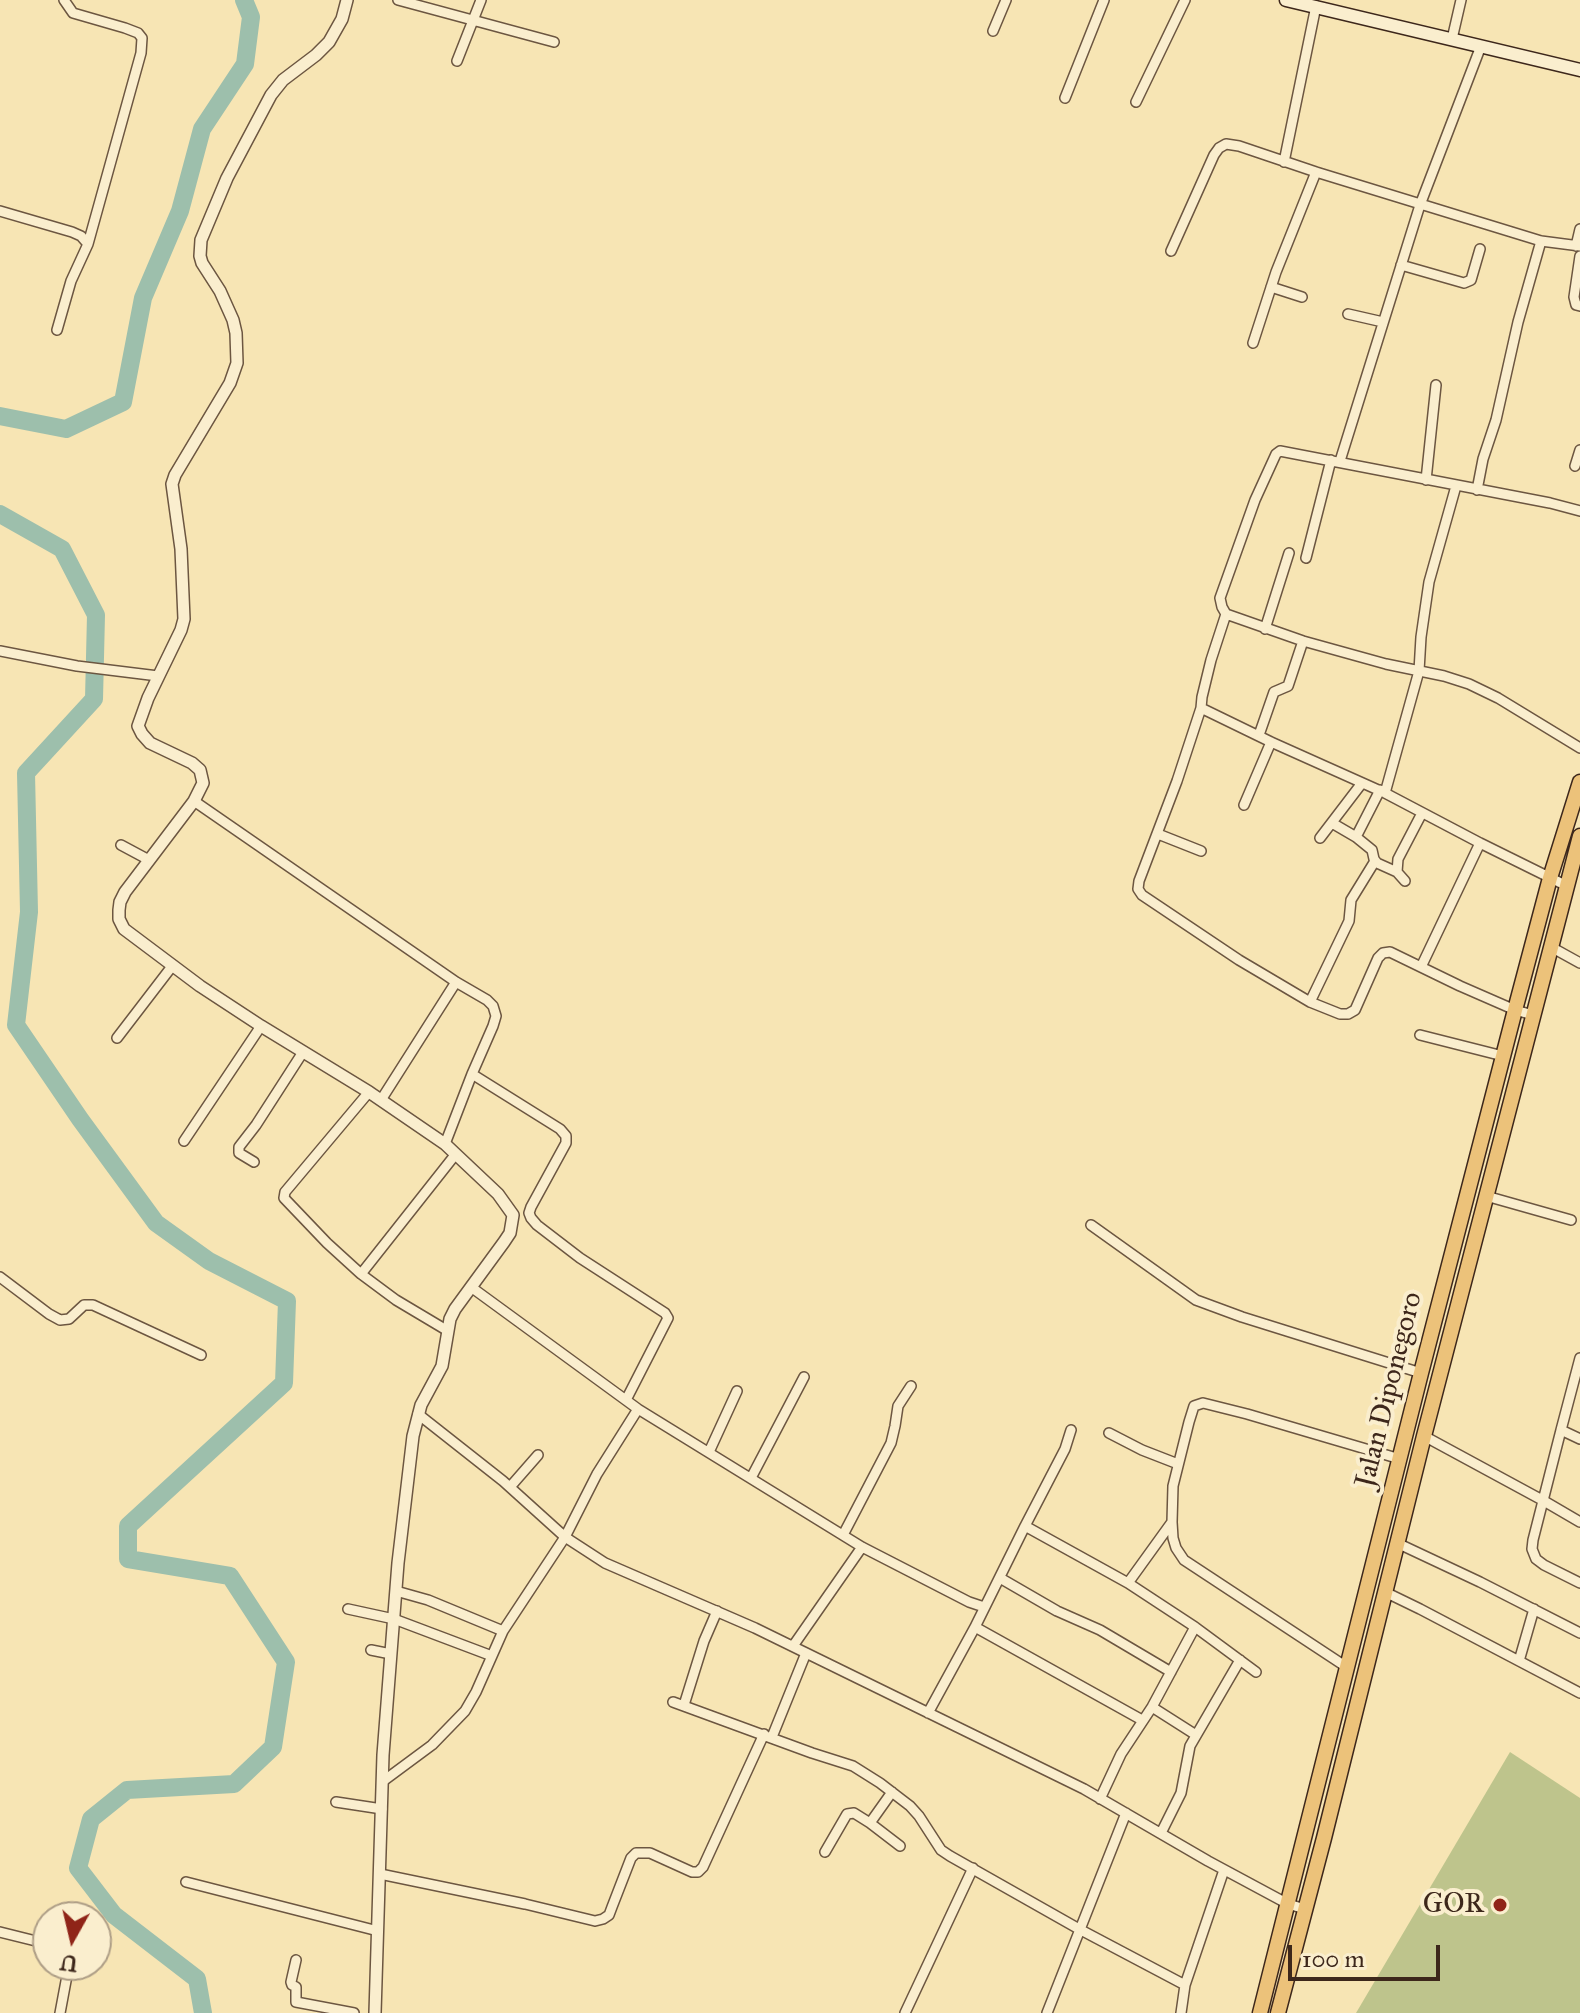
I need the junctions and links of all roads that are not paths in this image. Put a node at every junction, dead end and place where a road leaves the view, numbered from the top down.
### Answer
1 (64, 0) edge
2 (347, 0) edge
3 (398, 0) edge
4 (481, 0) edge
5 (1006, 0) edge
6 (1104, 0) edge
7 (1185, 0) edge
8 (1461, 0) edge
9 (1293, 1) edge
10 (1316, 6) junction
11 (474, 20) junction
12 (993, 31) dead end
13 (1452, 39) junction
14 (554, 42) dead end
15 (1481, 46) junction
16 (457, 61) dead end
17 (1580, 70) edge
18 (1065, 98) dead end
19 (1136, 102) dead end
20 (1284, 162) junction
21 (1316, 172) junction
22 (1420, 205) junction
23 (0, 211) edge
24 (1580, 229) edge
25 (1541, 241) junction
26 (88, 244) junction
27 (1480, 249) dead end
28 (1579, 249) edge
29 (1171, 251) dead end
30 (1401, 265) junction
31 (1271, 287) junction
32 (1302, 297) dead end
33 (1580, 306) edge
34 (1348, 314) dead end
35 (1383, 322) junction
36 (57, 330) dead end
37 (1253, 343) dead end
38 (1436, 385) dead end
39 (1580, 450) edge
40 (1335, 460) junction
41 (1575, 466) dead end
42 (1426, 480) junction
43 (1456, 486) junction
44 (1477, 490) junction
45 (1580, 511) edge
46 (1289, 553) dead end
47 (1306, 558) dead end
48 (1226, 614) junction
49 (1265, 629) junction
50 (1303, 641) junction
51 (0, 651) edge
52 (1419, 671) junction
53 (158, 676) junction
54 (1201, 708) junction
55 (1259, 735) junction
56 (1271, 742) junction
57 (1580, 748) edge
58 (1580, 782) edge
59 (1362, 783) junction
60 (1383, 792) junction
61 (194, 801) junction
62 (1244, 805) dead end
63 (1422, 813) junction
64 (1332, 823) junction
65 (1158, 834) junction
66 (1580, 836) edge
67 (1356, 837) junction
68 (1320, 838) dead end
69 (1480, 843) junction
70 (121, 845) dead end
71 (1201, 851) dead end
72 (149, 860) junction
73 (1375, 861) junction
74 (1397, 872) junction
75 (1550, 878) junction
76 (1573, 878) edge
77 (1405, 881) dead end
78 (1551, 947) junction
79 (1580, 963) edge
80 (173, 965) junction
81 (1421, 967) junction
82 (456, 982) junction
83 (1310, 1002) junction
84 (1515, 1010) junction
85 (1533, 1015) junction
86 (261, 1026) junction
87 (1420, 1035) dead end
88 (117, 1038) dead end
89 (303, 1052) junction
90 (1503, 1056) junction
91 (472, 1074) junction
92 (369, 1092) junction
93 (381, 1100) junction
94 (184, 1141) dead end
95 (445, 1144) junction
96 (455, 1155) junction
97 (254, 1162) dead end
98 (1486, 1196) junction
99 (529, 1213) junction
100 (513, 1215) junction
101 (1571, 1220) dead end
102 (1091, 1225) dead end
103 (361, 1274) junction
104 (0, 1277) edge
105 (471, 1287) junction
106 (448, 1331) junction
107 (201, 1355) dead end
108 (1580, 1358) edge
109 (1421, 1373) junction
110 (804, 1377) dead end
111 (911, 1386) dead end
112 (737, 1391) dead end
113 (626, 1400) junction
114 (638, 1409) junction
115 (418, 1414) junction
116 (1071, 1430) dead end
117 (1561, 1430) junction
118 (1109, 1433) dead end
119 (1424, 1436) junction
120 (1580, 1439) edge
121 (709, 1452) junction
122 (538, 1455) dead end
123 (1400, 1459) junction
124 (1178, 1464) junction
125 (751, 1478) junction
126 (510, 1487) junction
127 (1544, 1501) junction
128 (1172, 1522) junction
129 (1580, 1522) edge
130 (1025, 1526) junction
131 (843, 1535) junction
132 (565, 1537) junction
133 (1397, 1543) junction
134 (862, 1547) junction
135 (1000, 1578) junction
136 (1128, 1583) junction
137 (1580, 1583) edge
138 (396, 1591) junction
139 (1385, 1592) junction
140 (984, 1607) junction
141 (348, 1609) dead end
142 (1534, 1609) junction
143 (717, 1611) junction
144 (394, 1619) junction
145 (975, 1627) junction
146 (1195, 1627) junction
147 (503, 1631) junction
148 (1580, 1633) edge
149 (793, 1646) junction
150 (371, 1650) dead end
151 (806, 1653) junction
152 (391, 1654) junction
153 (492, 1656) junction
154 (1240, 1660) junction
155 (1519, 1661) junction
156 (1348, 1668) junction
157 (1171, 1672) junction
158 (1256, 1672) dead end
159 (1580, 1693) edge
160 (673, 1702) dead end
161 (684, 1705) junction
162 (1152, 1707) junction
163 (928, 1713) junction
164 (1142, 1720) junction
165 (1196, 1735) junction
166 (768, 1736) junction
167 (382, 1782) junction
168 (892, 1792) junction
169 (1100, 1799) junction
170 (336, 1802) dead end
171 (382, 1809) junction
172 (1126, 1813) junction
173 (870, 1823) junction
174 (1161, 1833) junction
175 (900, 1846) dead end
176 (825, 1852) dead end
177 (973, 1868) junction
178 (1224, 1870) junction
179 (380, 1874) junction
180 (186, 1882) dead end
181 (1288, 1904) junction
182 (1305, 1909) junction
183 (1079, 1929) junction
184 (378, 1931) junction
185 (0, 1932) edge
186 (32, 1940) edge
187 (296, 1960) dead end
188 (66, 1981) edge
189 (1185, 1985) junction
190 (60, 2013) edge
191 (354, 2013) edge
192 (375, 2013) edge
193 (905, 2013) edge
194 (1047, 2013) edge
195 (1181, 2013) edge
196 (1260, 2013) edge
197 (1278, 2013) edge

1 - 26 street
2 - 53 street
3 - 11 street
4 - 11 street
5 - 12 street
6 - 18 street
7 - 19 street
8 - 13 street
9 - 10 main road
10 - 13 main road
10 - 20 street
11 - 14 street
11 - 16 street
13 - 15 main road
15 - 17 main road
15 - 22 street
20 - 21 street
20 - 29 street
21 - 22 street
21 - 31 street
22 - 25 street
22 - 30 street
23 - 26 street
24 - 28 street
25 - 28 street
25 - 44 street
26 - 36 street
27 - 30 street
28 - 33 street
30 - 35 street
31 - 32 street
31 - 37 street
34 - 35 street
35 - 40 street
38 - 42 street
39 - 41 street
40 - 42 street
40 - 47 street
40 - 48 street
42 - 43 street
43 - 44 street
43 - 52 street
44 - 45 street
46 - 49 street
48 - 49 street
48 - 54 street
49 - 50 street
50 - 52 street
50 - 55 street
51 - 53 street
52 - 57 street
52 - 60 street
53 - 61 street
54 - 55 street
54 - 65 street
55 - 56 street
56 - 59 street
56 - 62 street
58 - 75 main road, Jalan Diponegoro
59 - 60 street
59 - 64 street
60 - 63 street
60 - 67 street
61 - 72 street
61 - 82 street
63 - 69 street
63 - 74 street
64 - 67 street
64 - 68 street
65 - 71 street
65 - 83 street
66 - 76 main road, Jalan Diponegoro
67 - 73 street
69 - 75 street
69 - 81 street
70 - 72 street
72 - 80 street
73 - 74 street
73 - 83 street
74 - 77 street
75 - 76 street
75 - 84 main road, Jalan Diponegoro
76 - 78 main road, Jalan Diponegoro
78 - 79 street
78 - 85 main road, Jalan Diponegoro
80 - 86 street
80 - 88 street
81 - 83 street
81 - 84 street
82 - 91 street
82 - 93 street
84 - 85 street
84 - 90 main road, Jalan Diponegoro
85 - 98 main road, Jalan Diponegoro
86 - 89 street
86 - 94 street
87 - 90 street
89 - 92 street
89 - 97 street
90 - 109 main road, Jalan Diponegoro
91 - 95 street
91 - 99 street
92 - 93 street
92 - 103 street
93 - 95 street
95 - 96 street
96 - 100 street
96 - 103 street
98 - 101 street
98 - 119 main road, Jalan Diponegoro
99 - 100 street
99 - 113 street
100 - 105 street
102 - 109 street
103 - 106 street
104 - 107 street
105 - 106 street
105 - 113 street
106 - 115 street
108 - 117 street
109 - 123 main road, Jalan Diponegoro
110 - 125 street
111 - 131 street
112 - 121 street
113 - 114 street
114 - 121 street
114 - 132 street
115 - 126 street
115 - 138 street
116 - 130 street
117 - 120 street
117 - 127 street
118 - 124 street
119 - 127 street
119 - 133 main road, Jalan Diponegoro
121 - 125 street
122 - 126 street
123 - 124 street
123 - 156 main road, Jalan Diponegoro
124 - 128 street
125 - 131 street
126 - 132 street
127 - 129 street
127 - 137 street
128 - 136 street
128 - 156 street
130 - 135 street
130 - 136 street
131 - 134 street
132 - 143 street
132 - 147 street
133 - 139 main road, Jalan Diponegoro
133 - 142 street
134 - 140 street
134 - 149 street
135 - 140 street
135 - 157 street
136 - 146 street
138 - 144 street
138 - 147 street
139 - 155 street
139 - 182 main road, Jalan Diponegoro
140 - 145 street
141 - 144 street
142 - 148 street
142 - 155 street
143 - 149 street
143 - 161 street
144 - 152 street
144 - 153 street
145 - 163 street
145 - 164 street
146 - 154 street
146 - 157 street
147 - 153 street
149 - 151 street
150 - 152 street
151 - 163 street
151 - 166 street
152 - 167 street
153 - 167 street
154 - 158 street
154 - 165 street
155 - 159 street
156 - 181 main road, Jalan Diponegoro
157 - 162 street
160 - 161 street
161 - 166 street
162 - 164 street
162 - 165 street
163 - 169 street
164 - 169 street
165 - 174 street
166 - 168 street
166 - 179 street
167 - 171 street
168 - 173 street
168 - 177 street
169 - 172 street
170 - 171 street
171 - 179 street
172 - 174 street
172 - 183 street
173 - 175 street
173 - 176 street
174 - 178 street
177 - 183 street
177 - 193 street
178 - 181 street
178 - 189 street
179 - 184 street
180 - 184 street
181 - 182 street
181 - 196 main road, Jalan Diponegoro
182 - 197 main road, Jalan Diponegoro
183 - 189 street
183 - 194 street
184 - 192 street
185 - 186 street
187 - 191 street
188 - 190 street
189 - 195 street

